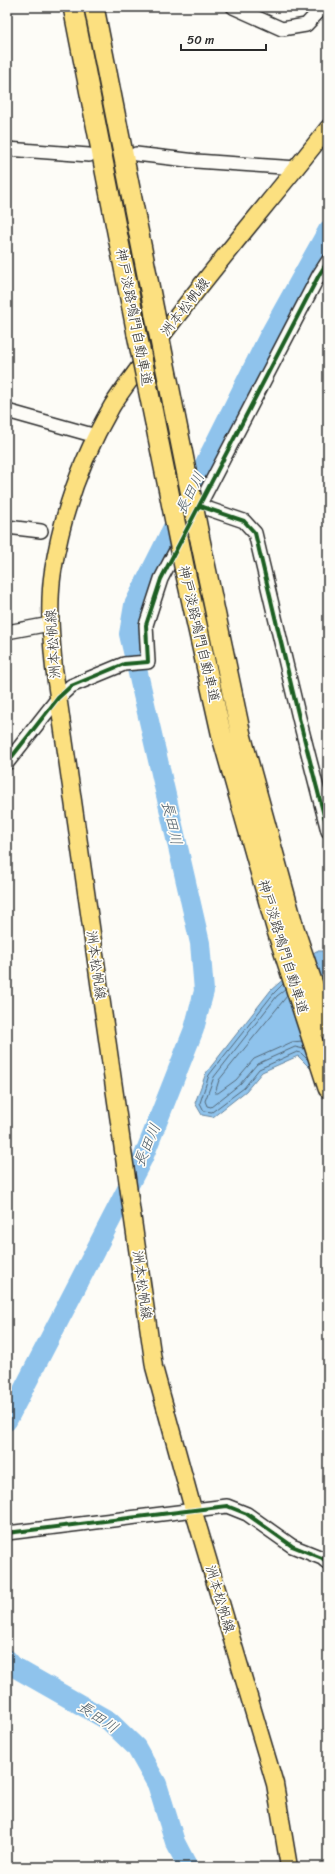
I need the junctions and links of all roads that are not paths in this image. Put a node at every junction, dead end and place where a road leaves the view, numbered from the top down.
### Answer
1 (73, 7) edge
2 (94, 7) edge
3 (233, 7) edge
4 (323, 7) edge
5 (328, 128) edge
6 (7, 149) edge
7 (89, 154) dead end
8 (136, 154) dead end
9 (297, 168) junction
10 (328, 261) edge
11 (7, 411) edge
12 (96, 436) junction
13 (200, 506) junction
14 (7, 527) edge
15 (41, 531) dead end
16 (50, 624) junction
17 (7, 632) edge
18 (58, 698) junction
19 (7, 763) edge
20 (328, 831) edge
21 (286, 929) junction
22 (328, 1029) edge
23 (328, 1088) edge
24 (193, 1509) junction
25 (7, 1533) edge
26 (328, 1563) edge
27 (289, 1867) edge

1 - 21 highway, 神戸淡路鳴門自動車道, bridge
2 - 21 highway, 神戸淡路鳴門自動車道, bridge
3 - 4 street
5 - 9 main road, 洲本松帆線
6 - 7 street
8 - 9 street
9 - 12 main road, 洲本松帆線
10 - 13 street
11 - 12 street
12 - 16 main road, 洲本松帆線
13 - 18 street
13 - 20 street
14 - 15 street
16 - 17 street
16 - 18 main road, 洲本松帆線
18 - 19 street
18 - 24 main road, 洲本松帆線
21 - 22 highway, 神戸淡路鳴門自動車道
21 - 23 highway, 神戸淡路鳴門自動車道
24 - 25 street
24 - 26 street
24 - 27 main road, 洲本松帆線

